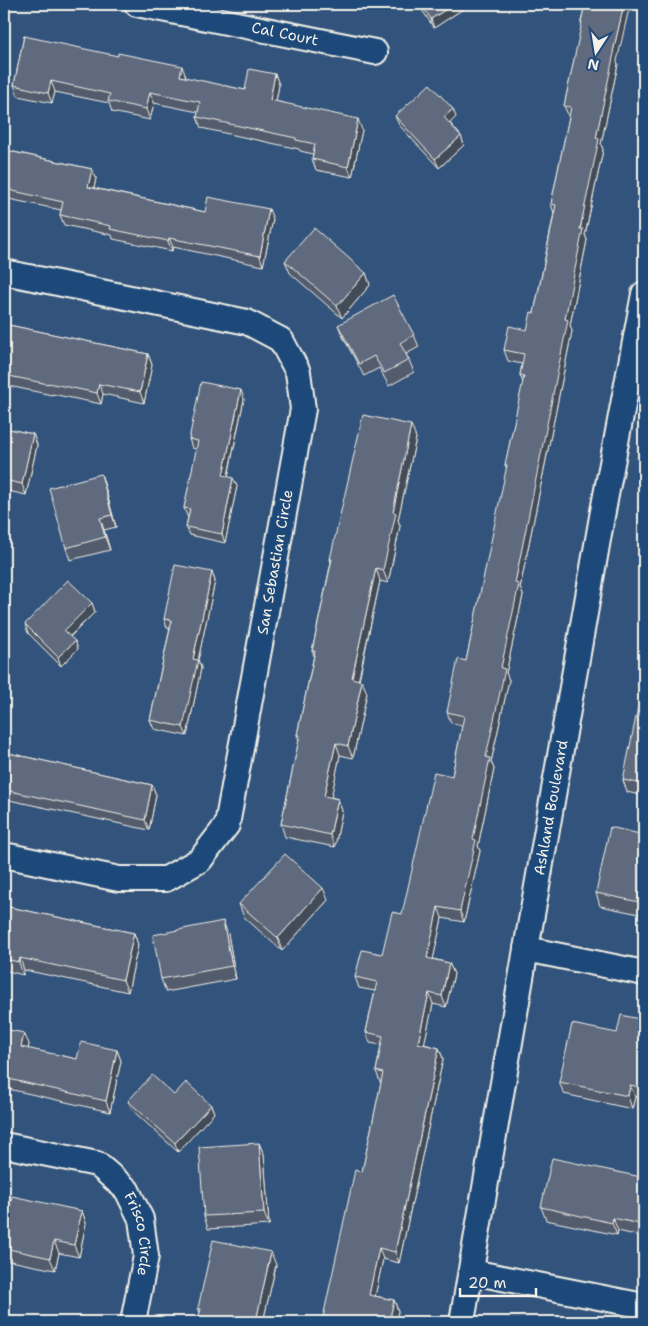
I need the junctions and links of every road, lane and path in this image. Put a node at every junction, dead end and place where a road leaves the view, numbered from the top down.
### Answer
1 (138, 4) edge
2 (375, 52) dead end
3 (4, 272) edge
4 (644, 294) edge
5 (4, 855) edge
6 (526, 949) junction
7 (644, 973) edge
8 (4, 1145) edge
9 (472, 1272) junction
10 (644, 1306) edge
11 (133, 1322) edge
12 (462, 1322) edge

1 - 2 street, Cal Court
3 - 5 street, San Sebastian Circle
4 - 6 street, Ashland Boulevard
6 - 7 street
6 - 9 street, Ashland Boulevard
8 - 11 street, Frisco Circle
9 - 10 street
9 - 12 street, Ashland Boulevard

